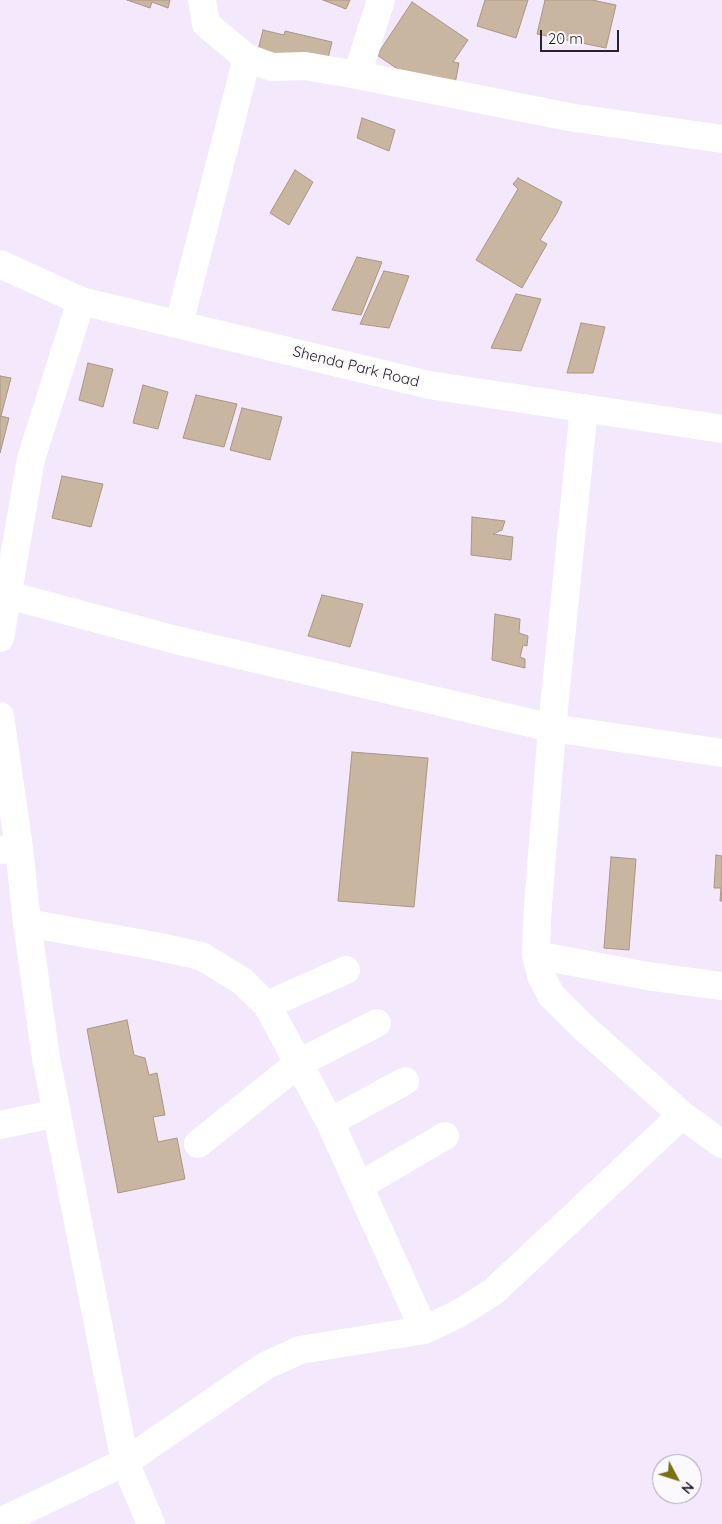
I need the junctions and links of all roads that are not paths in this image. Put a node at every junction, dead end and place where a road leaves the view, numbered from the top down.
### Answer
1 (202, 0) edge
2 (381, 0) edge
3 (247, 58) junction
4 (357, 75) junction
5 (722, 139) edge
6 (0, 264) edge
7 (81, 301) junction
8 (178, 324) junction
9 (584, 408) junction
10 (722, 429) edge
11 (4, 593) edge
12 (0, 638) edge
13 (0, 716) edge
14 (552, 728) junction
15 (722, 753) edge
16 (10, 849) edge
17 (28, 923) junction
18 (536, 955) junction
19 (346, 970) dead end
20 (722, 986) edge
21 (267, 1005) junction
22 (377, 1023) dead end
23 (298, 1063) junction
24 (405, 1081) dead end
25 (57, 1113) junction
26 (682, 1115) junction
27 (330, 1122) junction
28 (0, 1125) edge
29 (445, 1136) dead end
30 (198, 1144) dead end
31 (722, 1144) edge
32 (359, 1186) junction
33 (424, 1330) junction
34 (125, 1462) junction
35 (0, 1522) edge
36 (151, 1524) edge

1 - 3 street
2 - 4 street
3 - 4 street
3 - 8 street
4 - 5 street
6 - 7 street, Shenda Park Road
7 - 8 street, Shenda Park Road
7 - 11 street
8 - 9 street, Shenda Park Road
9 - 10 street, Shenda Park Road
9 - 14 street
11 - 12 street
11 - 14 street
13 - 16 street
14 - 15 street
14 - 18 street
16 - 17 street
17 - 21 street
17 - 25 street
18 - 20 street
18 - 26 street
19 - 21 street
21 - 23 street
22 - 23 street
23 - 27 street
23 - 30 street
24 - 27 street
25 - 28 street
25 - 34 street
26 - 31 street
26 - 33 street
27 - 32 street
29 - 32 street
32 - 33 street
33 - 34 street
34 - 35 street
34 - 36 street

